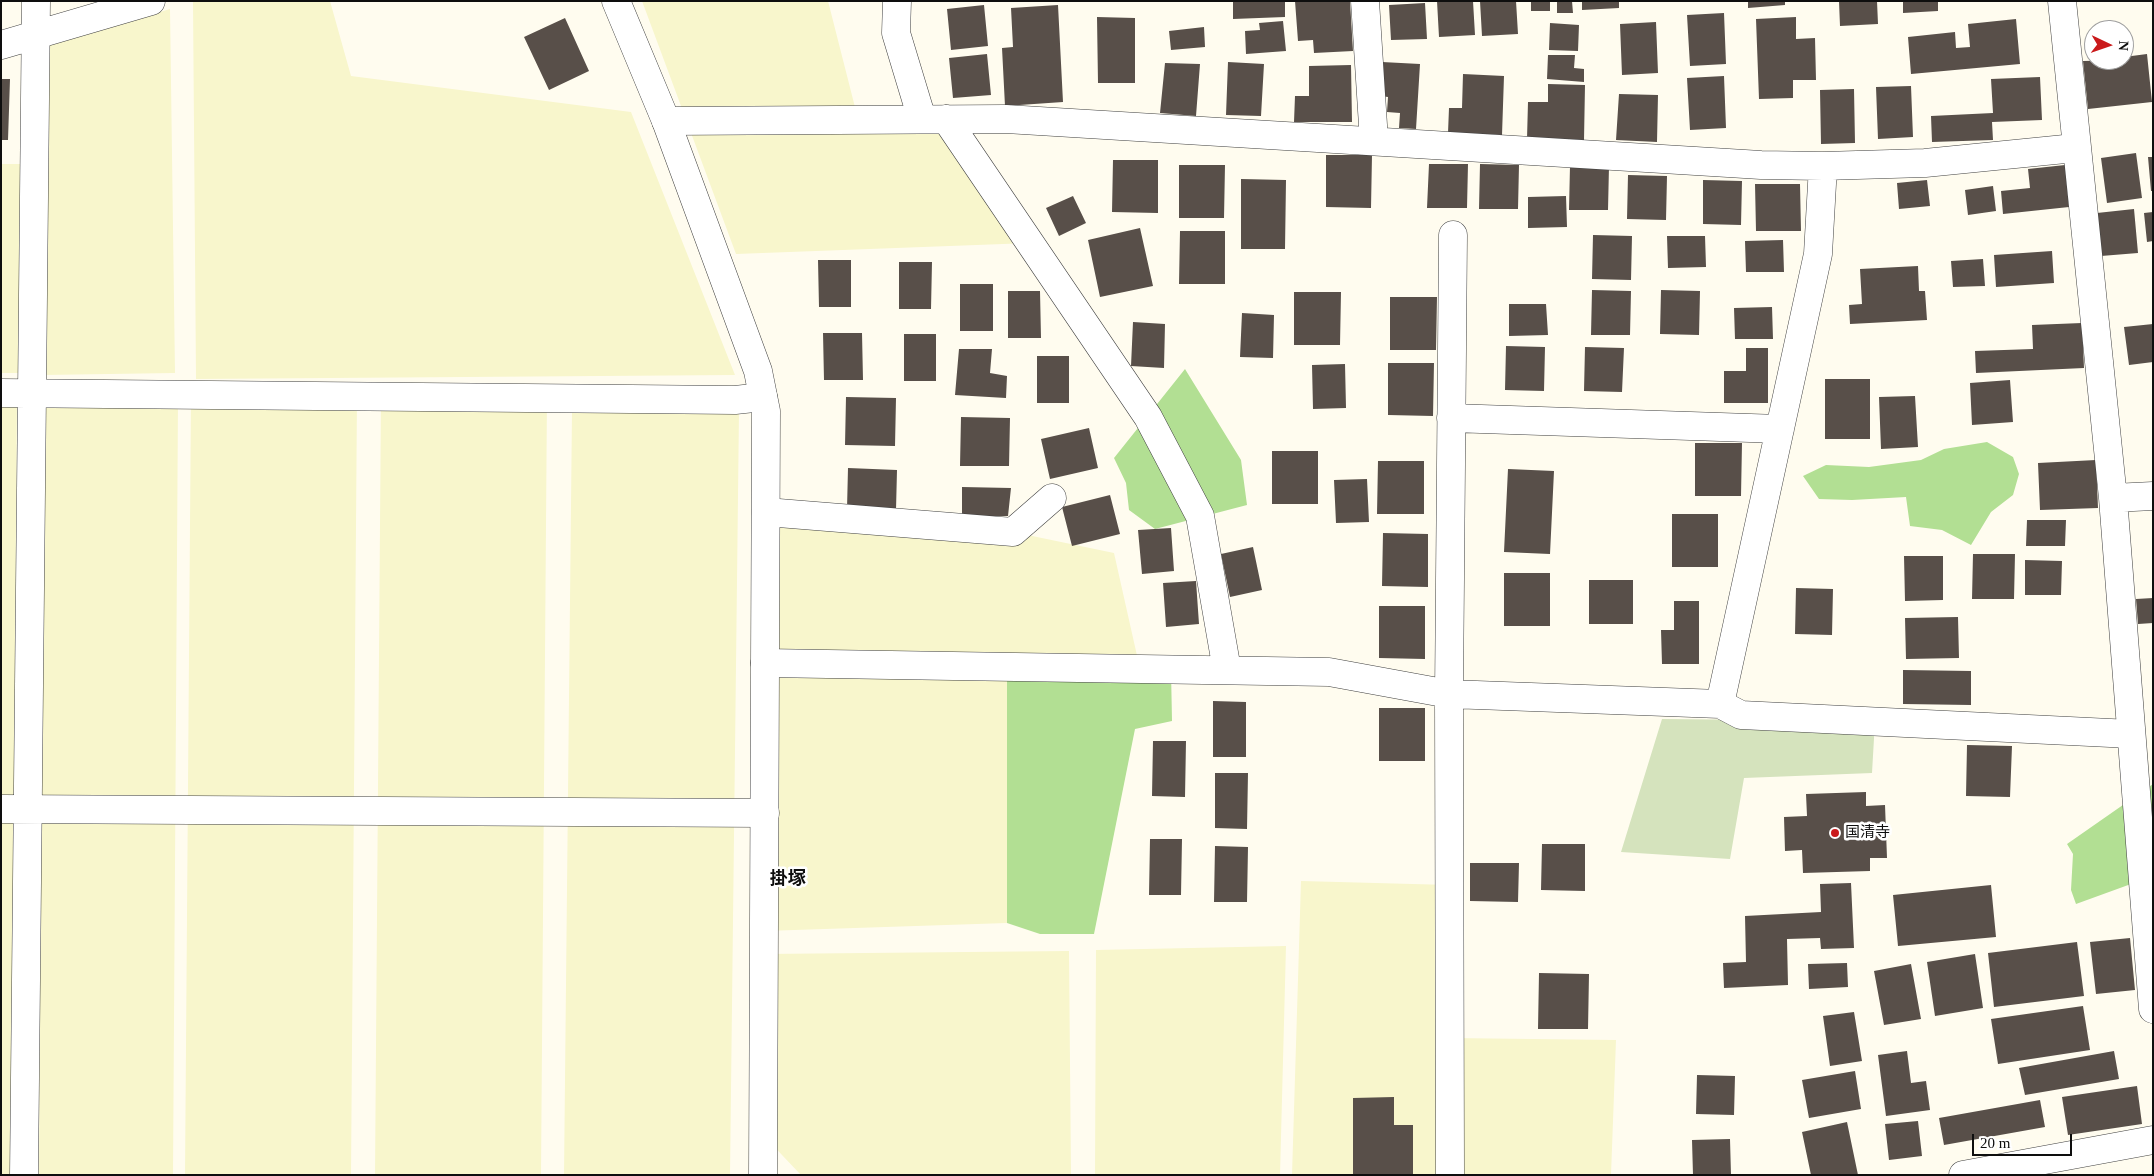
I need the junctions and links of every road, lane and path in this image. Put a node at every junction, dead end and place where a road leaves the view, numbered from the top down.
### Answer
1 (36, 1) edge
2 (151, 1) edge
3 (616, 1) edge
4 (897, 1) edge
5 (1365, 1) edge
6 (2062, 1) edge
7 (36, 35) junction
8 (1, 45) edge
9 (934, 119) junction
10 (666, 120) junction
11 (1374, 141) junction
12 (2075, 148) junction
13 (1823, 166) junction
14 (1453, 235) dead end
15 (1, 393) edge
16 (32, 394) junction
17 (763, 397) junction
18 (1451, 418) junction
19 (1780, 428) junction
20 (2153, 496) edge
21 (1052, 498) dead end
22 (2113, 498) junction
23 (766, 512) junction
24 (765, 663) junction
25 (1227, 670) junction
26 (1449, 694) junction
27 (1720, 704) junction
28 (2131, 734) junction
29 (14, 809) edge
30 (765, 813) junction
31 (2153, 1009) edge
32 (2153, 1140) edge
33 (24, 1175) edge
34 (763, 1175) edge
35 (1450, 1175) edge
36 (1963, 1175) edge

1 - 7 street
2 - 7 street
3 - 10 street
4 - 9 street
5 - 11 street
6 - 12 street
7 - 8 street
7 - 16 street
9 - 10 street
9 - 11 street
9 - 25 street
10 - 17 street
11 - 13 street
12 - 13 street
12 - 22 street
13 - 19 street
14 - 18 street
15 - 16 street
16 - 17 street
16 - 29 street
17 - 23 street
18 - 19 street
18 - 26 street
19 - 27 street
20 - 22 street
21 - 23 street
22 - 28 street
23 - 24 street
24 - 25 street
24 - 30 street
25 - 26 street
26 - 27 street
26 - 35 street
27 - 28 street
28 - 31 street
29 - 30 street
29 - 33 street
30 - 34 street
32 - 36 street

